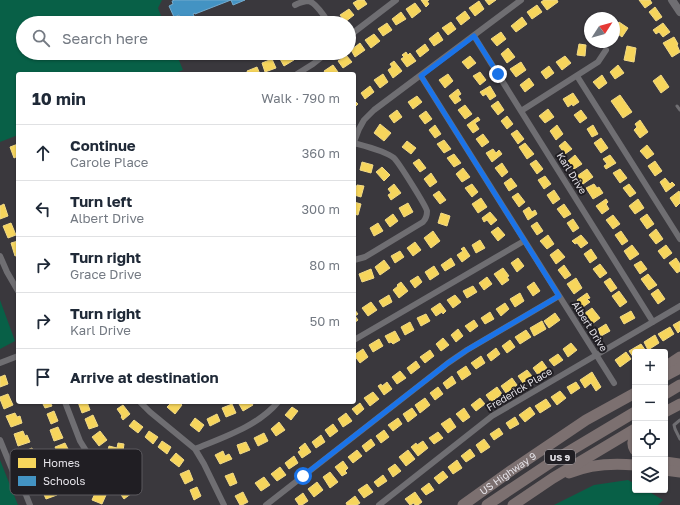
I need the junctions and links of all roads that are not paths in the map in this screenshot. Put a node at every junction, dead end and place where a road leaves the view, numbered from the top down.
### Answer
1 (396, 0) edge
2 (521, 0) edge
3 (672, 0) edge
4 (296, 4) dead end
5 (679, 10) edge
6 (324, 16) edge
7 (356, 31) edge
8 (474, 36) junction
9 (606, 50) dead end
10 (318, 60) edge
11 (299, 72) edge
12 (421, 76) junction
13 (577, 76) junction
14 (678, 106) dead end
15 (680, 110) edge
16 (521, 111) junction
17 (356, 137) edge
18 (356, 143) edge
19 (680, 239) edge
20 (524, 241) junction
21 (0, 256) edge
22 (356, 259) edge
23 (16, 288) edge
24 (559, 296) junction
25 (680, 306) edge
26 (653, 322) junction
27 (356, 339) edge
28 (597, 355) junction
29 (16, 357) edge
30 (680, 357) edge
31 (0, 363) edge
32 (668, 365) edge
33 (680, 368) edge
34 (668, 374) edge
35 (614, 383) dead end
36 (680, 386) edge
37 (632, 389) edge
38 (668, 392) edge
39 (632, 395) edge
40 (66, 404) edge
41 (142, 404) edge
42 (276, 404) edge
43 (680, 404) edge
44 (668, 410) edge
45 (632, 414) edge
46 (586, 420) junction
47 (680, 420) edge
48 (632, 431) edge
49 (680, 439) edge
50 (0, 440) edge
51 (85, 449) edge
52 (195, 449) junction
53 (668, 462) edge
54 (10, 464) edge
55 (680, 464) edge
56 (632, 465) edge
57 (668, 470) edge
58 (680, 472) edge
59 (26, 495) edge
60 (516, 503) edge
61 (30, 505) edge
62 (224, 505) edge
63 (266, 505) edge
64 (379, 505) edge
65 (463, 505) edge
66 (487, 505) edge

1 - 7 street
2 - 8 street
3 - 5 street
4 - 6 street
8 - 12 street
8 - 16 street, Karl Drive
9 - 13 street
10 - 11 street
12 - 17 street
12 - 20 street, Albert Drive
13 - 16 street
13 - 19 street
14 - 15 lane
16 - 26 street, Karl Drive
18 - 22 street
20 - 24 street, Albert Drive
20 - 27 street
21 - 23 street
24 - 28 street, Albert Drive
24 - 63 street
25 - 26 street, Frederick Place
26 - 28 street, Frederick Place
28 - 35 street, Albert Drive
28 - 64 street, Frederick Place
29 - 31 street
30 - 32 highway
33 - 34 highway
36 - 38 highway
37 - 46 highway
39 - 46 highway, US Highway 9 / US 9
40 - 51 street
41 - 52 street
42 - 52 street
43 - 44 highway
45 - 66 highway, US Highway 9 / US 9
46 - 65 highway, US Highway 9 / US 9
47 - 49 lane
48 - 60 highway
50 - 54 street
52 - 62 street
53 - 55 highway
56 - 60 highway
57 - 58 highway
59 - 61 street

